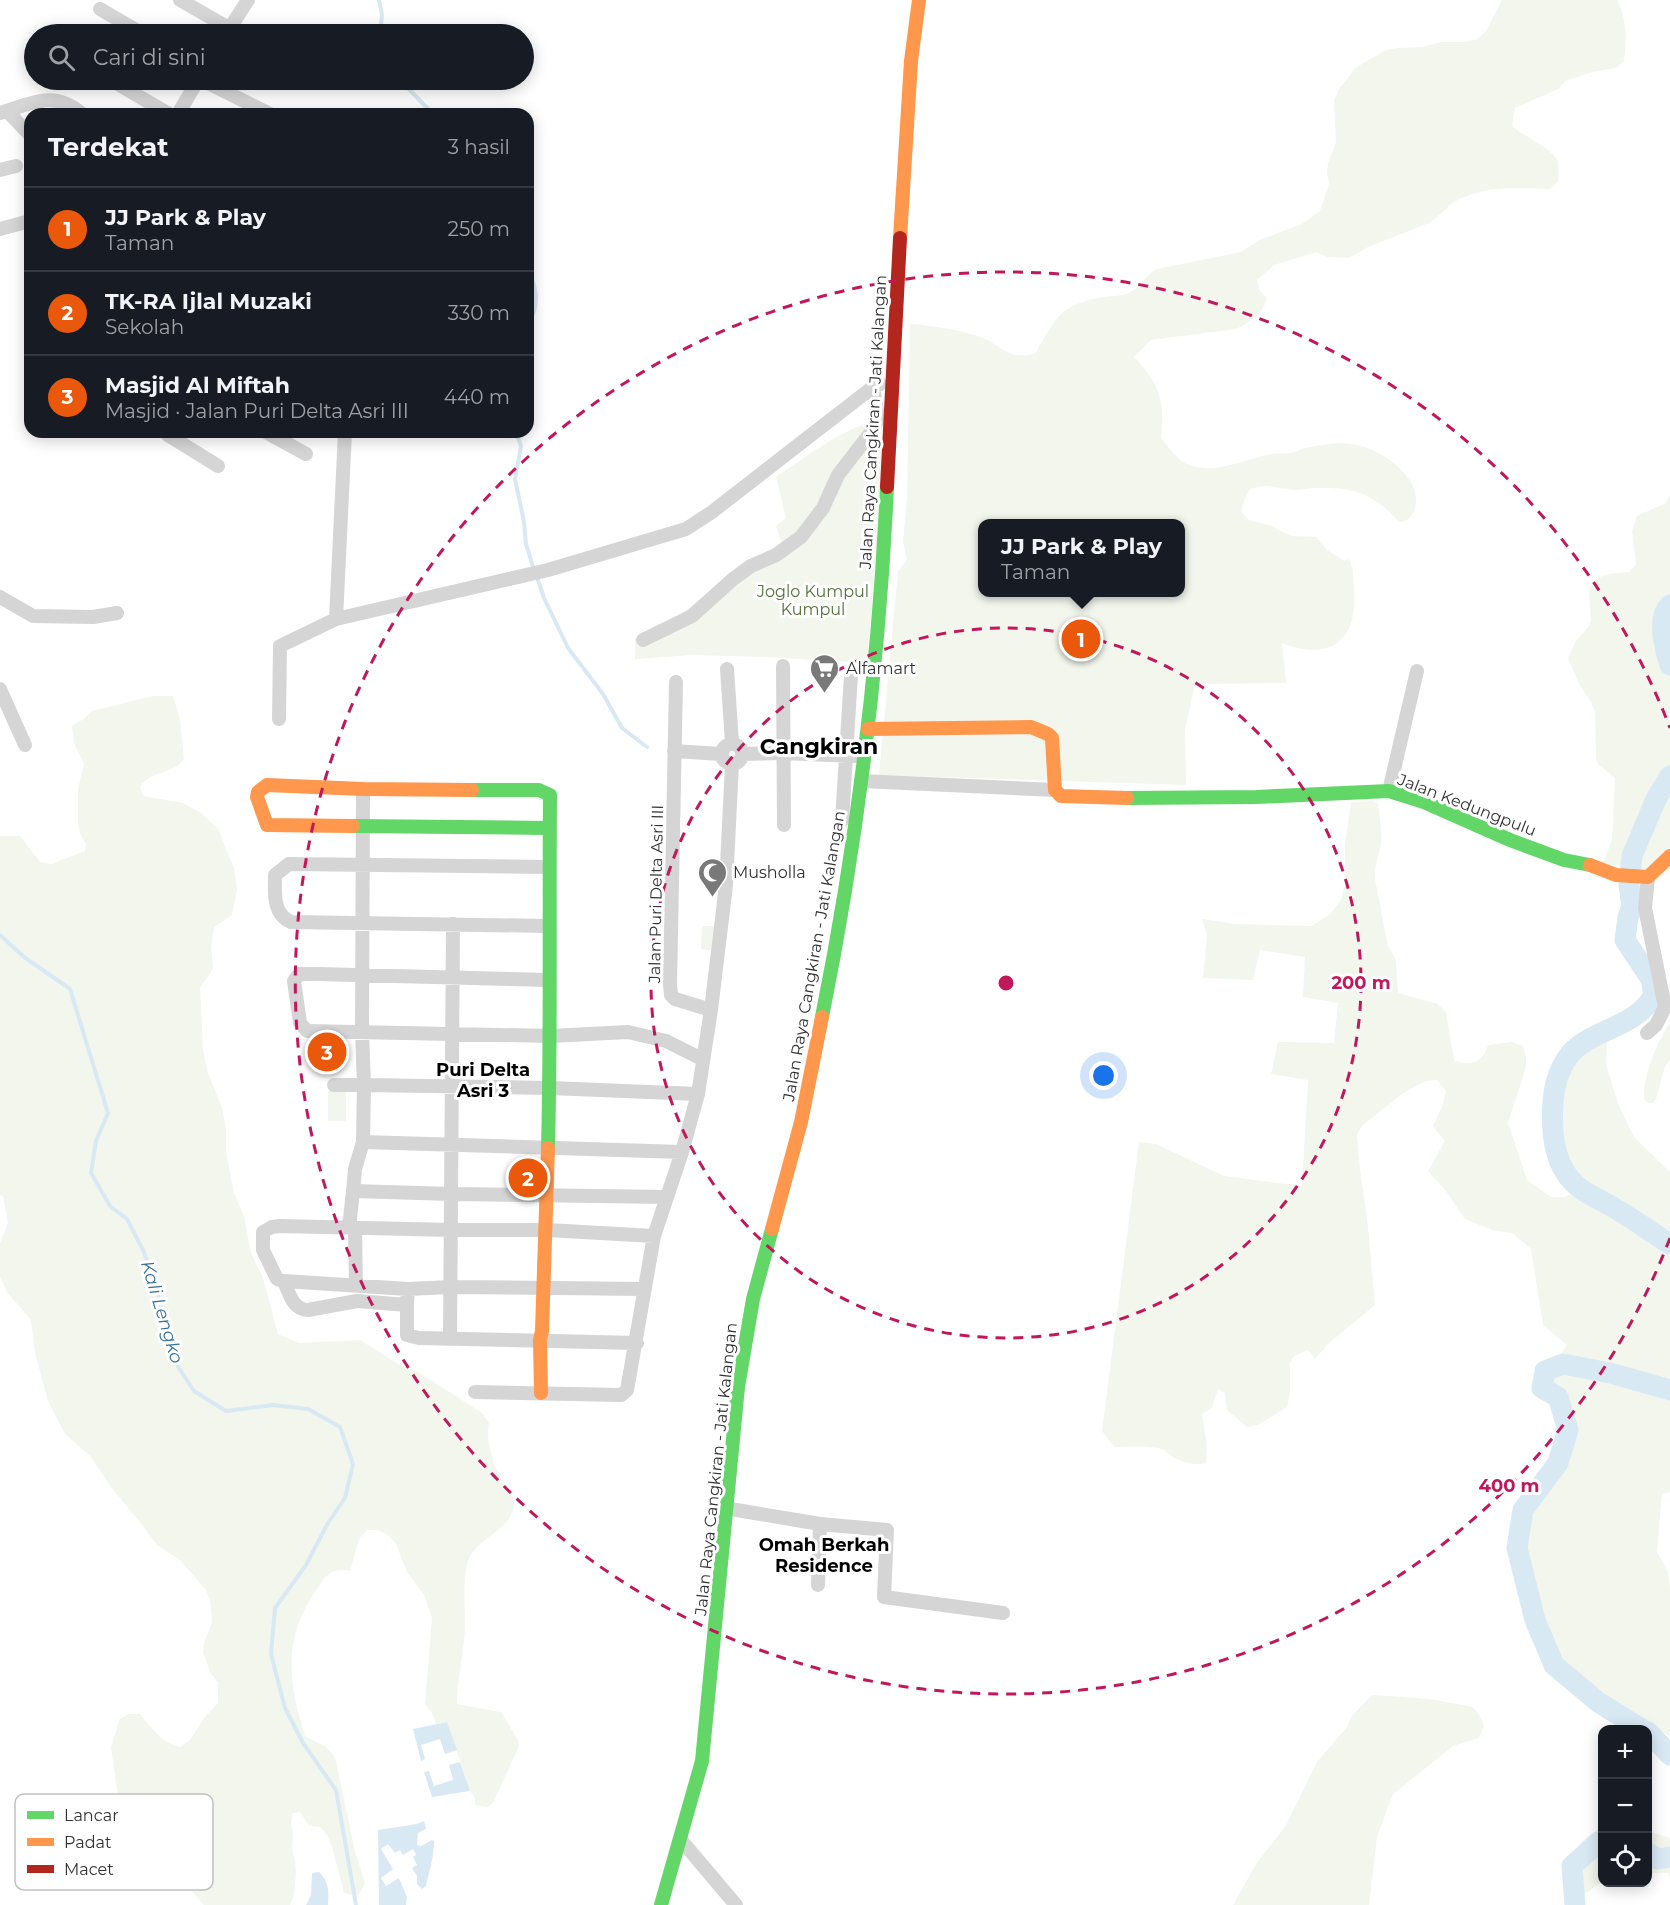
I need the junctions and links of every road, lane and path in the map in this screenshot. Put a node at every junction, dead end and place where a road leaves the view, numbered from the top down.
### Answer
1 (180, 0) edge
2 (248, 0) edge
3 (919, 0) edge
4 (100, 9) dead end
5 (126, 24) edge
6 (214, 24) edge
7 (233, 24) edge
8 (128, 90) edge
9 (194, 90) edge
10 (221, 90) edge
11 (75, 108) edge
12 (159, 108) edge
13 (182, 108) edge
14 (258, 108) edge
15 (3, 112) edge
16 (24, 130) edge
17 (16, 166) dead end
18 (0, 170) edge
19 (24, 223) edge
20 (0, 229) edge
21 (891, 381) junction
22 (873, 387) junction
23 (172, 438) edge
24 (277, 438) edge
25 (345, 438) edge
26 (306, 454) dead end
27 (218, 466) dead end
28 (0, 597) edge
29 (117, 613) dead end
30 (336, 619) junction
31 (643, 640) dead end
32 (783, 666) dead end
33 (727, 669) dead end
34 (1417, 671) dead end
35 (851, 675) dead end
36 (676, 682) dead end
37 (0, 688) edge
38 (279, 719) dead end
39 (868, 729) junction
40 (732, 743) junction
41 (25, 745) dead end
42 (674, 751) junction
43 (784, 753) junction
44 (721, 754) junction
45 (742, 754) junction
46 (847, 756) junction
47 (863, 756) junction
48 (732, 764) junction
49 (862, 781) junction
50 (363, 789) junction
51 (1055, 790) junction
52 (1389, 791) junction
53 (842, 822) dead end
54 (784, 825) dead end
55 (362, 826) junction
56 (548, 828) junction
57 (1670, 856) edge
58 (362, 866) junction
59 (549, 867) junction
60 (1644, 878) junction
61 (362, 924) junction
62 (453, 924) junction
63 (549, 926) junction
64 (362, 974) junction
65 (452, 978) junction
66 (549, 980) junction
67 (711, 1010) junction
68 (362, 1032) junction
69 (1647, 1033) dead end
70 (452, 1034) junction
71 (550, 1036) junction
72 (702, 1059) junction
73 (334, 1085) dead end
74 (364, 1085) junction
75 (452, 1086) junction
76 (550, 1088) junction
77 (698, 1094) junction
78 (363, 1142) junction
79 (453, 1146) junction
80 (547, 1148) junction
81 (682, 1152) junction
82 (353, 1191) junction
83 (452, 1194) junction
84 (547, 1196) junction
85 (667, 1197) junction
86 (352, 1229) junction
87 (452, 1230) junction
88 (547, 1230) junction
89 (654, 1236) junction
90 (284, 1281) junction
91 (356, 1284) junction
92 (451, 1287) junction
93 (544, 1288) junction
94 (408, 1289) junction
95 (645, 1289) junction
96 (407, 1305) junction
97 (450, 1338) junction
98 (540, 1340) junction
99 (637, 1343) junction
100 (475, 1392) dead end
101 (541, 1393) junction
102 (725, 1508) junction
103 (820, 1524) junction
104 (818, 1585) dead end
105 (1003, 1613) dead end
106 (681, 1840) junction
107 (661, 1905) edge
108 (736, 1905) edge

1 - 6 street
2 - 7 street
3 - 21 street, Jalan Raya Cangkiran - Jati Kalangan
4 - 5 street
8 - 12 street
9 - 13 street
10 - 14 street
11 - 15 street
15 - 16 street
17 - 18 street
19 - 20 street
21 - 22 street
21 - 39 street, Jalan Raya Cangkiran - Jati Kalangan
22 - 30 street
22 - 31 street
23 - 27 street
24 - 26 street
25 - 30 street
28 - 29 street
30 - 38 street
32 - 43 street
33 - 40 street
34 - 52 street
35 - 46 street
36 - 42 street, Jalan Puri Delta Asri III
37 - 41 street
39 - 47 street, Jalan Raya Cangkiran - Jati Kalangan
39 - 51 street
40 - 44 street
40 - 45 street
42 - 44 street
42 - 67 street, Jalan Puri Delta Asri III
43 - 45 street
43 - 46 street
43 - 54 street
44 - 48 street
45 - 48 street
46 - 47 street
46 - 53 street
47 - 49 street, Jalan Raya Cangkiran - Jati Kalangan
48 - 67 street
49 - 51 street
49 - 102 street, Jalan Raya Cangkiran - Jati Kalangan
50 - 55 street
50 - 55 street
50 - 56 street
51 - 52 street, Jalan Kedungpulu
52 - 60 street, Jalan Kedungpulu
55 - 56 street
55 - 58 street
56 - 59 street
57 - 60 street
58 - 59 street
58 - 61 street
58 - 61 street
59 - 63 street
60 - 69 street
61 - 62 street
61 - 64 street
62 - 63 street
62 - 65 street
63 - 66 street
64 - 65 street
64 - 68 street
64 - 68 street
65 - 66 street
65 - 70 street
66 - 71 street
67 - 72 street
68 - 70 street
68 - 74 street
70 - 71 street
70 - 75 street
71 - 72 street
71 - 76 street
72 - 77 street
73 - 74 street
74 - 75 street
74 - 78 street
75 - 76 street
75 - 79 street
76 - 77 street
76 - 80 street
77 - 81 street
78 - 79 street
78 - 82 street
79 - 80 street
79 - 83 street
80 - 81 street
80 - 84 street
81 - 85 street
82 - 83 street
82 - 86 street
83 - 84 street
83 - 87 street
84 - 85 street
84 - 88 street
85 - 89 street
86 - 87 street
86 - 90 street
86 - 91 street
87 - 88 street
87 - 92 street
88 - 89 street
88 - 93 street
89 - 95 street
90 - 91 street
90 - 96 street
91 - 94 street
92 - 93 street
92 - 94 street
92 - 97 street
93 - 95 street
93 - 98 street
94 - 96 street
95 - 99 street
96 - 97 street
97 - 98 street
98 - 99 street
98 - 101 street
99 - 101 street
100 - 101 street
102 - 103 street
102 - 106 street, Jalan Raya Cangkiran - Jati Kalangan
103 - 104 street
103 - 105 street
106 - 107 street, Jalan Raya Cangkiran - Jati Kalangan
106 - 108 street

